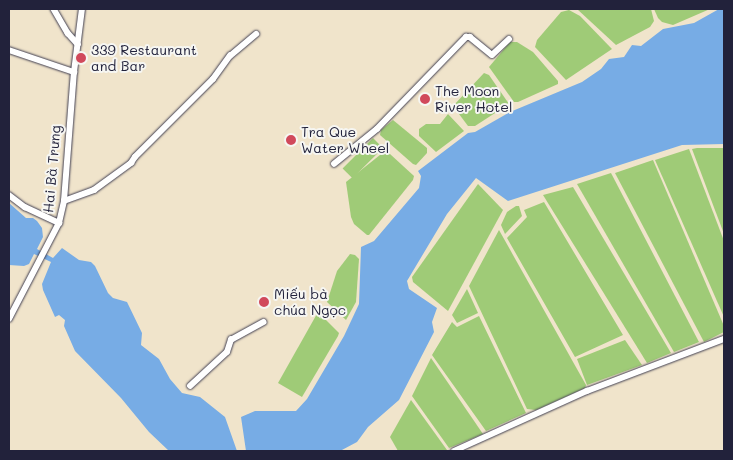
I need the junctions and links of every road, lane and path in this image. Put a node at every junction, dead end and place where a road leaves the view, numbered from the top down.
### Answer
1 (54, 9) edge
2 (82, 9) edge
3 (256, 34) dead end
4 (509, 39) dead end
5 (78, 44) junction
6 (9, 50) edge
7 (74, 72) junction
8 (334, 164) dead end
9 (9, 195) edge
10 (64, 201) junction
11 (60, 224) junction
12 (9, 319) edge
13 (263, 322) dead end
14 (724, 339) edge
15 (190, 386) dead end
16 (454, 451) edge

1 - 5 street
2 - 5 street, Hai Bà Trưng
3 - 10 street
4 - 8 street
5 - 7 street, Hai Bà Trưng
6 - 7 street
7 - 10 street, Hai Bà Trưng
9 - 11 street
10 - 11 street, Hai Bà Trưng
11 - 12 street, Hai Bà Trưng
13 - 15 street
14 - 16 street

